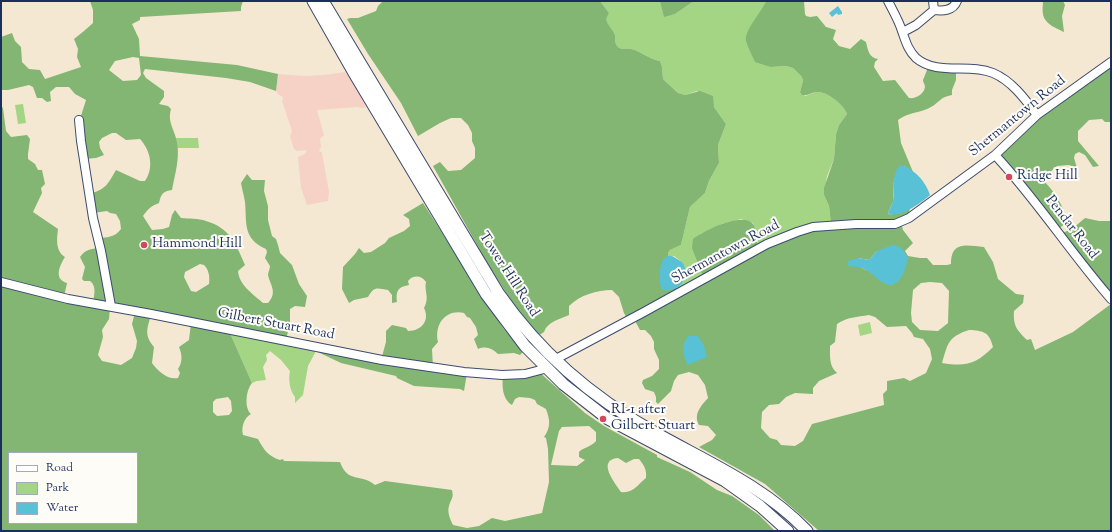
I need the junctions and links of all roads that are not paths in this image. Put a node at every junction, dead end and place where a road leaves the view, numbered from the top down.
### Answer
1 (313, 1) edge
2 (319, 1) edge
3 (324, 1) edge
4 (888, 1) edge
5 (957, 1) edge
6 (934, 5) edge
7 (903, 32) junction
8 (1111, 62) edge
9 (1037, 115) junction
10 (79, 120) dead end
11 (398, 126) junction
12 (995, 155) junction
13 (1, 282) edge
14 (1111, 299) edge
15 (111, 306) junction
16 (550, 364) junction
17 (788, 531) edge
18 (807, 531) edge

1 - 16 highway, Tower Hill Road
2 - 11 highway
3 - 11 highway, Tower Hill Road
4 - 7 street
5 - 6 street
6 - 7 street
7 - 9 street
8 - 9 street, Shermantown Road
9 - 12 street, Shermantown Road
10 - 15 street
11 - 16 highway, Tower Hill Road
12 - 14 street, Pendar Road
12 - 16 street, Shermantown Road
13 - 15 street, Gilbert Stuart Road
15 - 16 street, Gilbert Stuart Road
16 - 17 highway, Tower Hill Road
16 - 18 highway, Tower Hill Road

